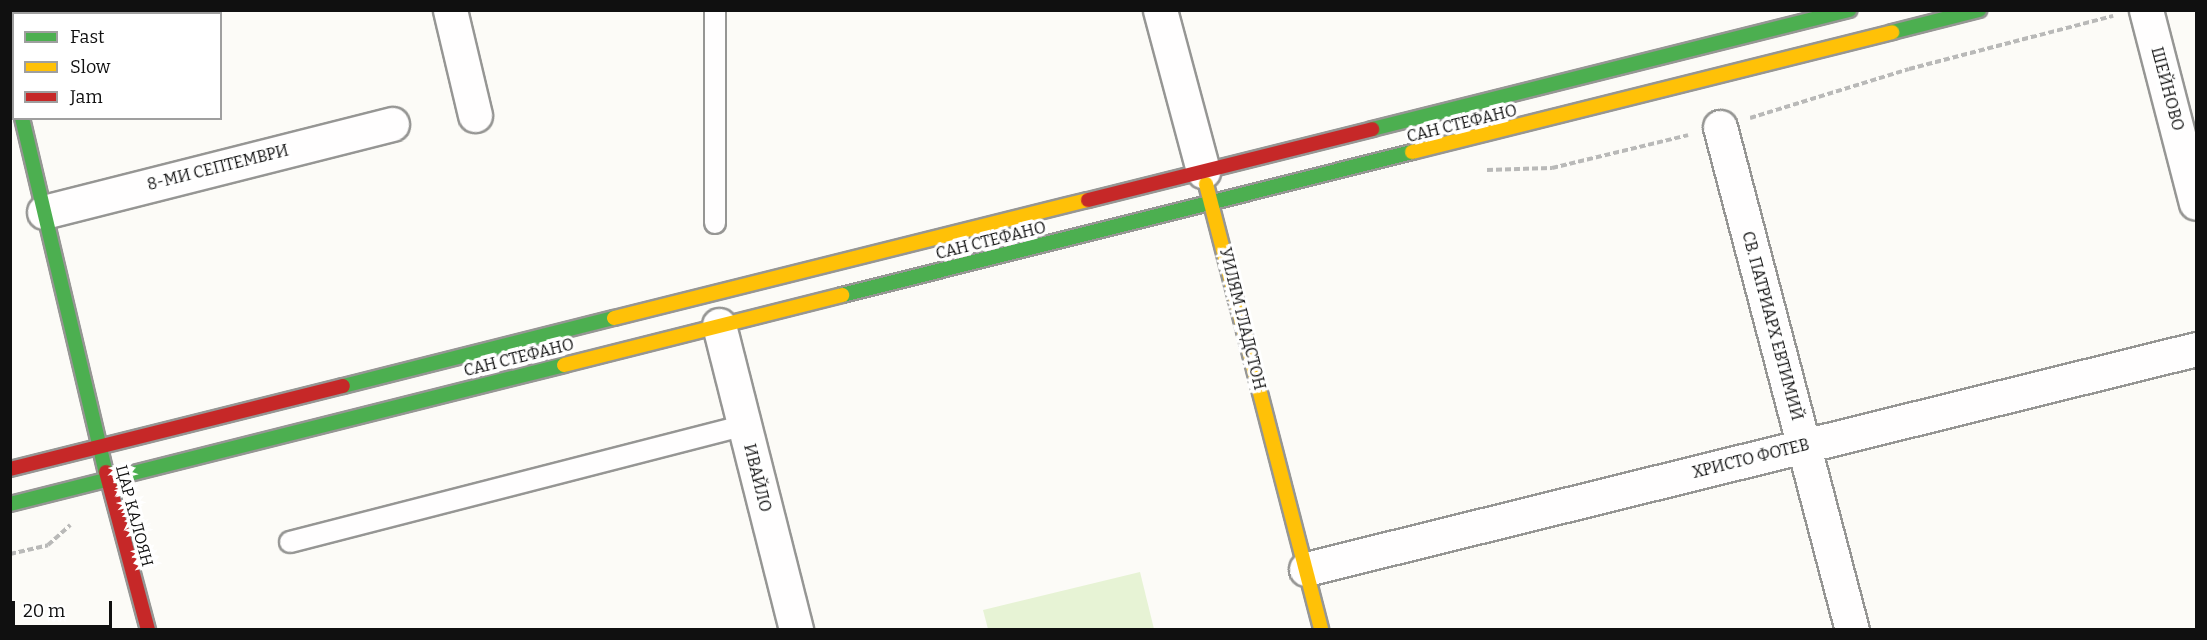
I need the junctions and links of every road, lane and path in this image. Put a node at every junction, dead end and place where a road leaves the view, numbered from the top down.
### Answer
1 (450, 10) edge
2 (715, 10) edge
3 (1160, 10) edge
4 (1849, 10) edge
5 (1979, 10) edge
6 (2146, 10) edge
7 (10, 72) edge
8 (12, 87) edge
9 (475, 115) dead end
10 (22, 120) edge
11 (392, 124) dead end
12 (1720, 127) dead end
13 (1203, 171) junction
14 (2196, 203) edge
15 (1211, 204) junction
16 (44, 212) junction
17 (715, 223) dead end
18 (719, 325) junction
19 (2196, 349) edge
20 (743, 426) junction
21 (99, 445) junction
22 (1804, 446) junction
23 (10, 469) edge
24 (107, 478) junction
25 (10, 504) edge
26 (291, 542) dead end
27 (1306, 569) junction
28 (148, 630) edge
29 (796, 630) edge
30 (1322, 630) edge
31 (1852, 630) edge

1 - 9 street
2 - 17 lane
3 - 13 street, УИЛЯМ ГЛАДСТОН
4 - 13 main road, САН СТЕФАНО
5 - 15 main road, САН СТЕФАНО
6 - 14 street, ШЕЙНОВО
7 - 8 main road
10 - 16 main road, ЦАР КАЛОЯН
11 - 16 street, 8-МИ СЕПТЕМВРИ
12 - 22 street, СВ. ПАТРИАРХ ЕВТИМИЙ
13 - 15 main road, УИЛЯМ ГЛАДСТОН
13 - 21 main road, САН СТЕФАНО
15 - 18 main road, САН СТЕФАНО
15 - 27 main road, УИЛЯМ ГЛАДСТОН
16 - 21 main road, ЦАР КАЛОЯН
18 - 20 street, ИВАЙЛО
18 - 24 main road, САН СТЕФАНО
19 - 22 street, ХРИСТО ФОТЕВ
20 - 26 lane
20 - 29 street, ИВАЙЛО
21 - 23 main road, САН СТЕФАНО
21 - 24 main road, ЦАР КАЛОЯН
22 - 27 street, ХРИСТО ФОТЕВ
22 - 31 street, СВ. ПАТРИАРХ ЕВТИМИЙ
24 - 25 main road, САН СТЕФАНО
24 - 28 main road, ЦАР КАЛОЯН
27 - 30 main road, УИЛЯМ ГЛАДСТОН

